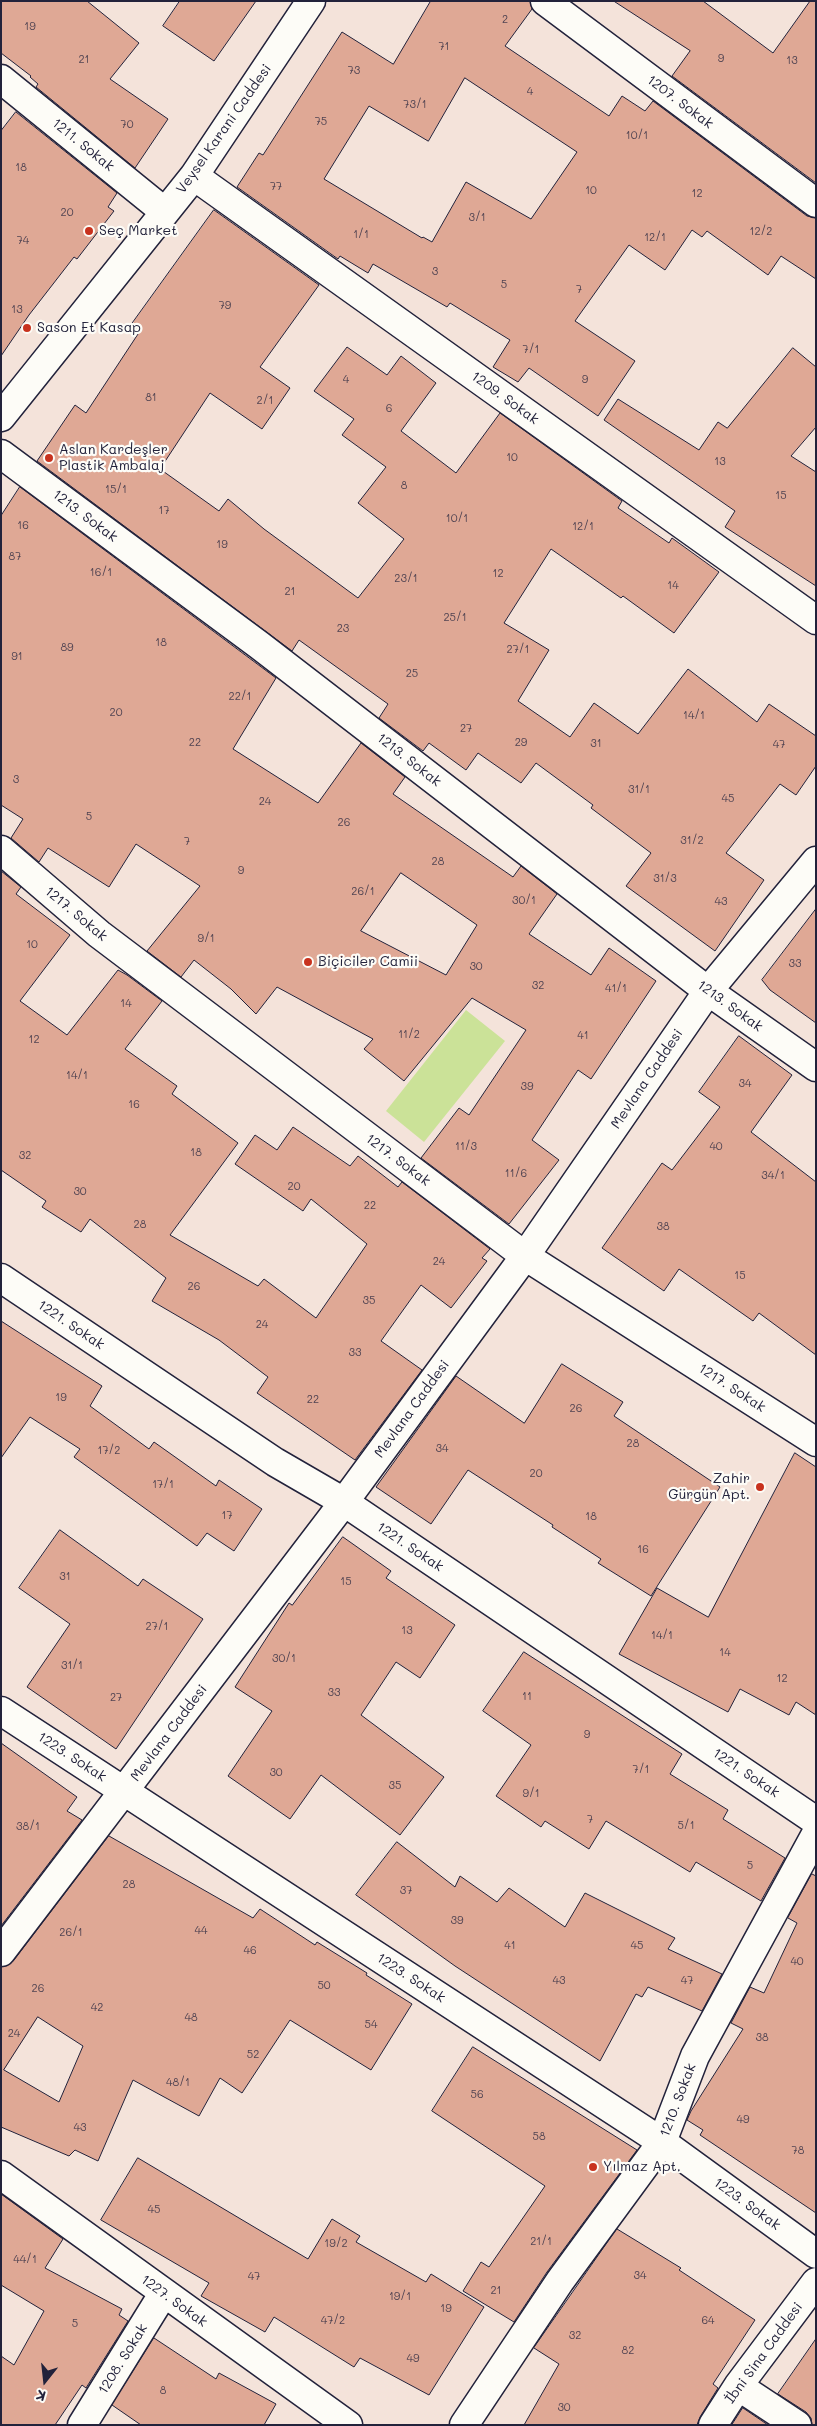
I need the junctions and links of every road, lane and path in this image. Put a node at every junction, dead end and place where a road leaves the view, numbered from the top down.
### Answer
1 (311, 1) edge
2 (545, 1) edge
3 (1, 79) edge
4 (194, 176) junction
5 (816, 203) edge
6 (165, 212) junction
7 (1, 417) edge
8 (1, 454) edge
9 (816, 620) edge
10 (1, 850) edge
11 (816, 862) edge
12 (708, 991) junction
13 (816, 1067) edge
14 (525, 1256) junction
15 (1, 1278) edge
16 (816, 1442) edge
17 (344, 1502) junction
18 (1, 1711) edge
19 (125, 1791) junction
20 (816, 1821) edge
21 (816, 1834) edge
22 (1, 1952) edge
23 (662, 2142) junction
24 (1, 2175) edge
25 (816, 2254) edge
26 (816, 2282) edge
27 (164, 2294) junction
28 (738, 2386) junction
29 (82, 2425) edge
30 (348, 2425) edge
31 (464, 2425) edge
32 (713, 2425) edge
33 (797, 2425) edge

1 - 4 street, Veysel Karani Caddesi
2 - 5 street, 1207. Sokak
3 - 6 street, 1211. Sokak
4 - 6 street, Veysel Karani Caddesi
4 - 9 street, 1209. Sokak
6 - 7 street, Veysel Karani Caddesi
8 - 12 street, 1213. Sokak
10 - 14 street, 1217. Sokak
11 - 12 street, Mevlana Caddesi
12 - 13 street, 1213. Sokak
12 - 14 street, Mevlana Caddesi
14 - 16 street, 1217. Sokak
14 - 17 street, Mevlana Caddesi
15 - 17 street, 1221. Sokak
17 - 19 street, Mevlana Caddesi
17 - 20 street, 1221. Sokak
18 - 19 street, 1223. Sokak
19 - 22 street, Mevlana Caddesi
19 - 23 street, 1223. Sokak
21 - 23 street, 1210. Sokak
23 - 25 street, 1223. Sokak
23 - 31 street, 1210. Sokak
24 - 27 street, 1227. Sokak
26 - 28 street, İbni Sina Caddesi
27 - 29 street, 1208. Sokak
27 - 30 street, 1227. Sokak
28 - 32 street, İbni Sina Caddesi
28 - 33 street

